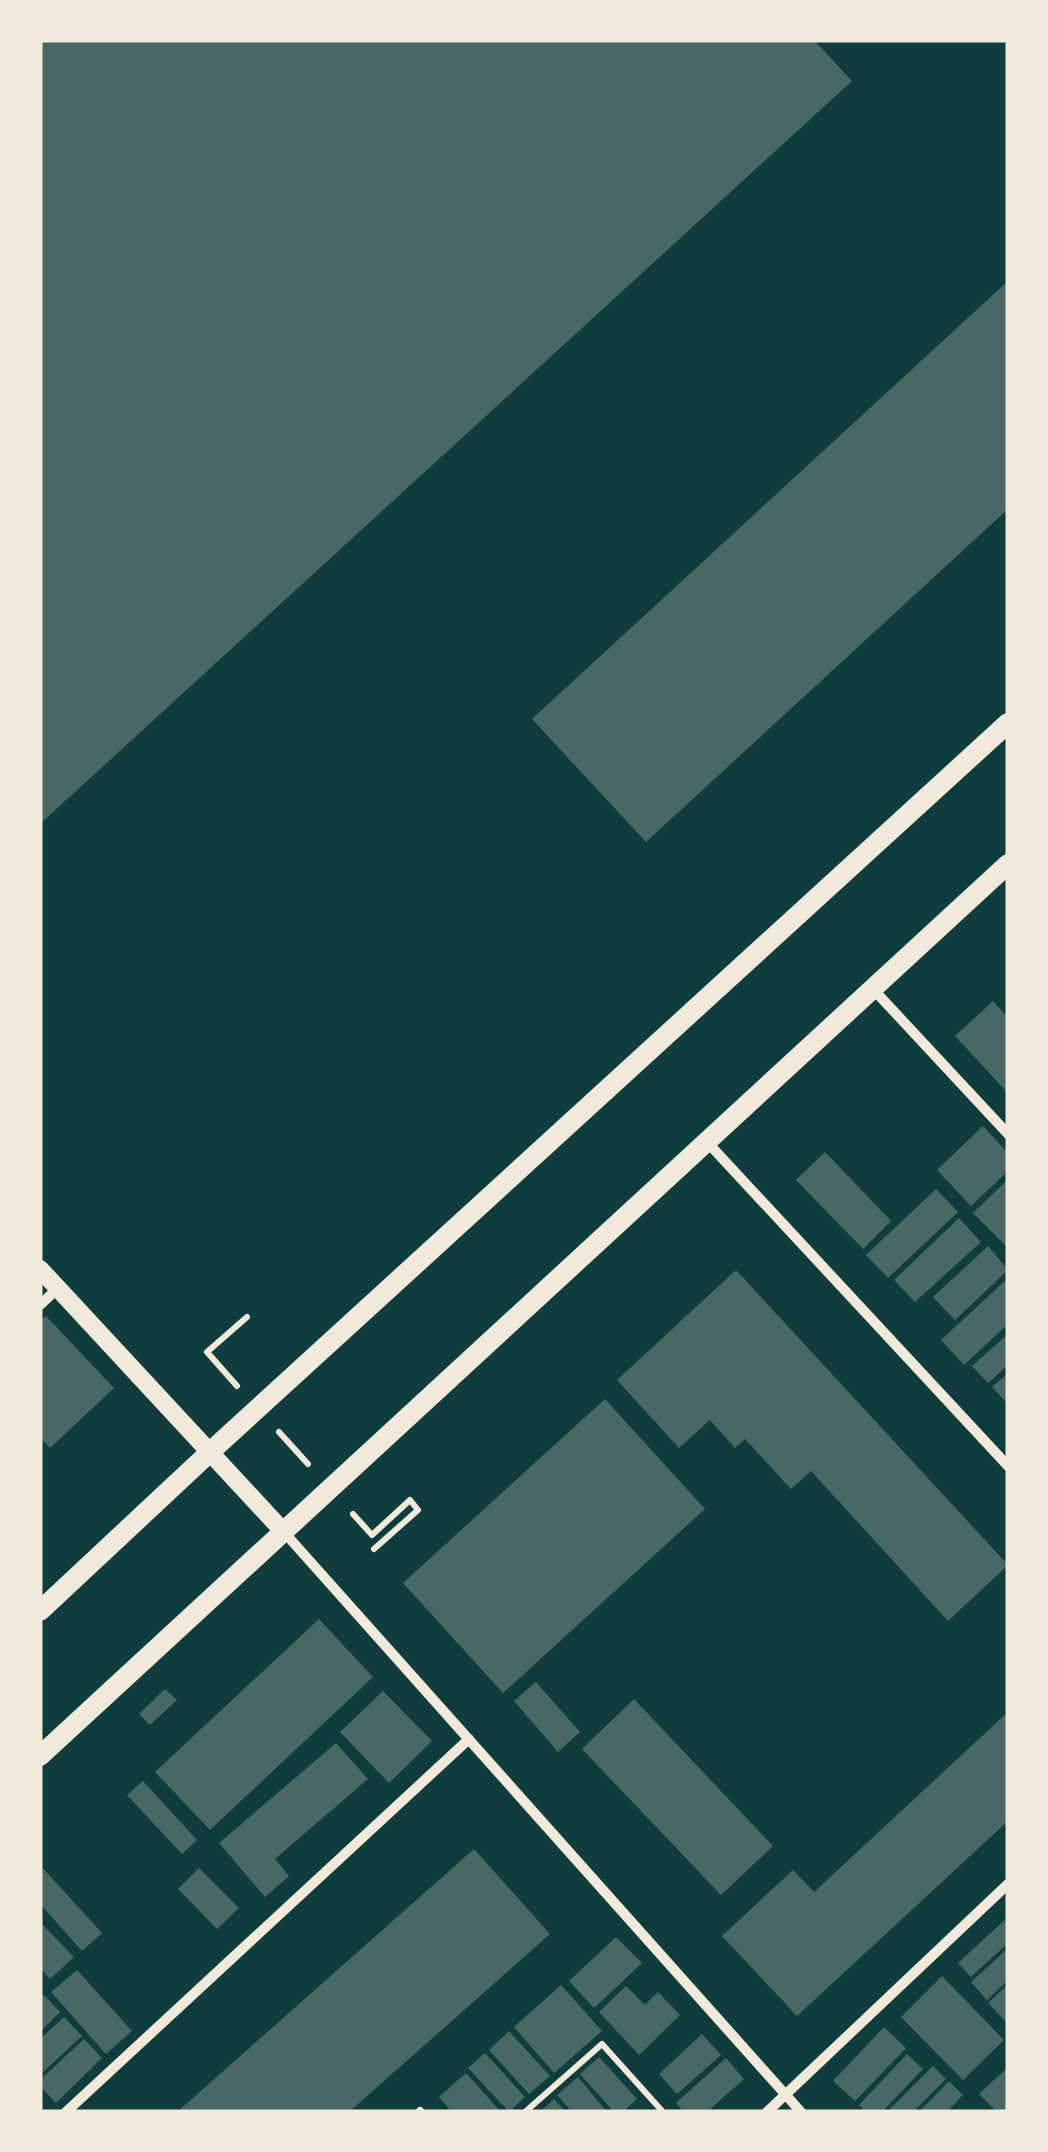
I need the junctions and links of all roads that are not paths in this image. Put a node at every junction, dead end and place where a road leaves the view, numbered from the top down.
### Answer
1 (1008, 723) edge
2 (1008, 864) edge
3 (874, 989) junction
4 (1008, 1134) edge
5 (708, 1143) junction
6 (40, 1269) edge
7 (58, 1288) junction
8 (40, 1305) edge
9 (210, 1452) junction
10 (1008, 1466) edge
11 (282, 1530) junction
12 (40, 1612) edge
13 (469, 1739) junction
14 (40, 1756) edge
15 (1008, 1884) edge
16 (786, 2095) junction
17 (66, 2112) edge
18 (767, 2112) edge
19 (801, 2112) edge

1 - 9 main road
2 - 3 main road
3 - 4 street
3 - 5 main road
5 - 10 street
5 - 11 main road
6 - 7 street
7 - 8 street
7 - 9 street
9 - 11 street
9 - 12 main road
11 - 13 street
11 - 14 main road
13 - 16 street
13 - 17 street
15 - 16 street
16 - 18 street
16 - 19 street

